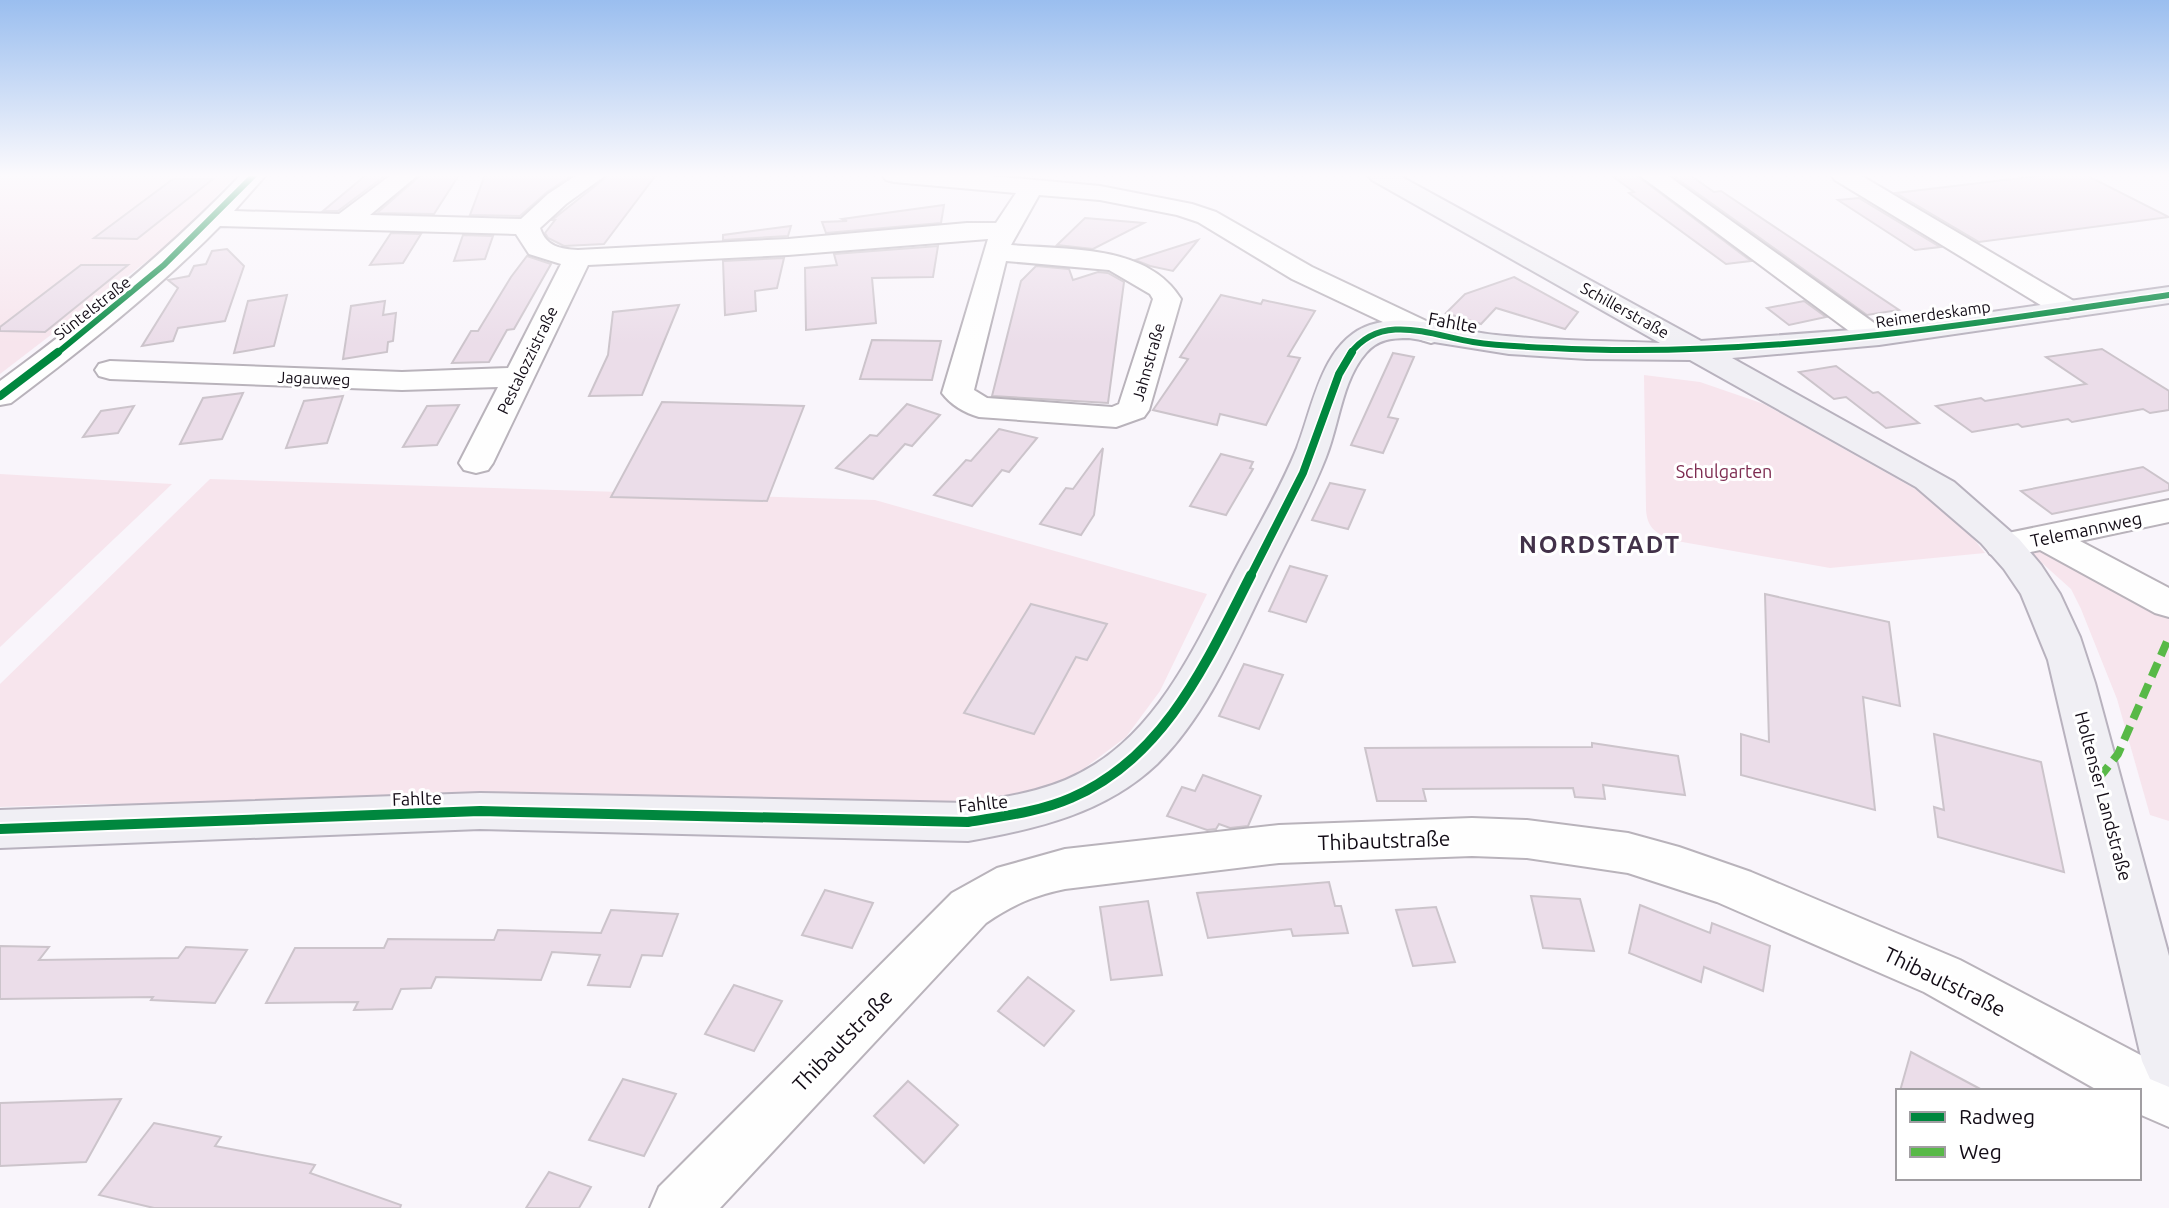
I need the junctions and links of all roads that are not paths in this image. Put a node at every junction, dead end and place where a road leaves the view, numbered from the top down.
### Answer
1 (201, 231) edge
2 (529, 231) edge
3 (963, 231) edge
4 (968, 231) edge
5 (1005, 231) edge
6 (1231, 231) edge
7 (1482, 231) edge
8 (1729, 231) edge
9 (1937, 231) edge
10 (999, 242) junction
11 (578, 258) junction
12 (2169, 295) edge
13 (1348, 296) junction
14 (2067, 309) junction
15 (1632, 314) junction
16 (1431, 334) junction
17 (1368, 336) junction
18 (1874, 336) junction
19 (1781, 345) junction
20 (1608, 351) junction
21 (1699, 351) junction
22 (110, 370) dead end
23 (517, 377) junction
24 (1756, 382) junction
25 (0, 396) edge
26 (476, 463) dead end
27 (2169, 511) edge
28 (2046, 538) junction
29 (2003, 546) junction
30 (2169, 604) edge
31 (0, 829) edge
32 (2167, 1045) edge
33 (2169, 1100) edge
34 (680, 1208) edge

1 - 25 street, Süntelstraße
2 - 11 street
3 - 11 street
4 - 10 street
5 - 10 street, Jahnstraße
6 - 13 street
7 - 15 main road, Schillerstraße
8 - 18 street
9 - 14 street
10 - 10 street, Jahnstraße
11 - 23 street, Pestalozzistraße
12 - 14 main road, Reimerdeskamp
13 - 16 street
13 - 17 street
14 - 18 main road, Reimerdeskamp
15 - 20 main road
15 - 21 main road, Schillerstraße
16 - 17 main road, Fahlte
16 - 20 main road, Fahlte
17 - 31 main road, Fahlte
18 - 19 main road, Reimerdeskamp
19 - 21 main road, Reimerdeskamp
19 - 24 main road
20 - 21 main road, Fahlte
20 - 24 main road
21 - 24 main road, Schillerstraße
22 - 23 street, Jagauweg
23 - 26 street, Pestalozzistraße
24 - 29 main road, Schillerstraße
27 - 28 street, Telemannweg
28 - 29 street, Telemannweg
28 - 30 street
29 - 32 main road, Holtenser Landstraße
33 - 34 street, Thibautstraße

